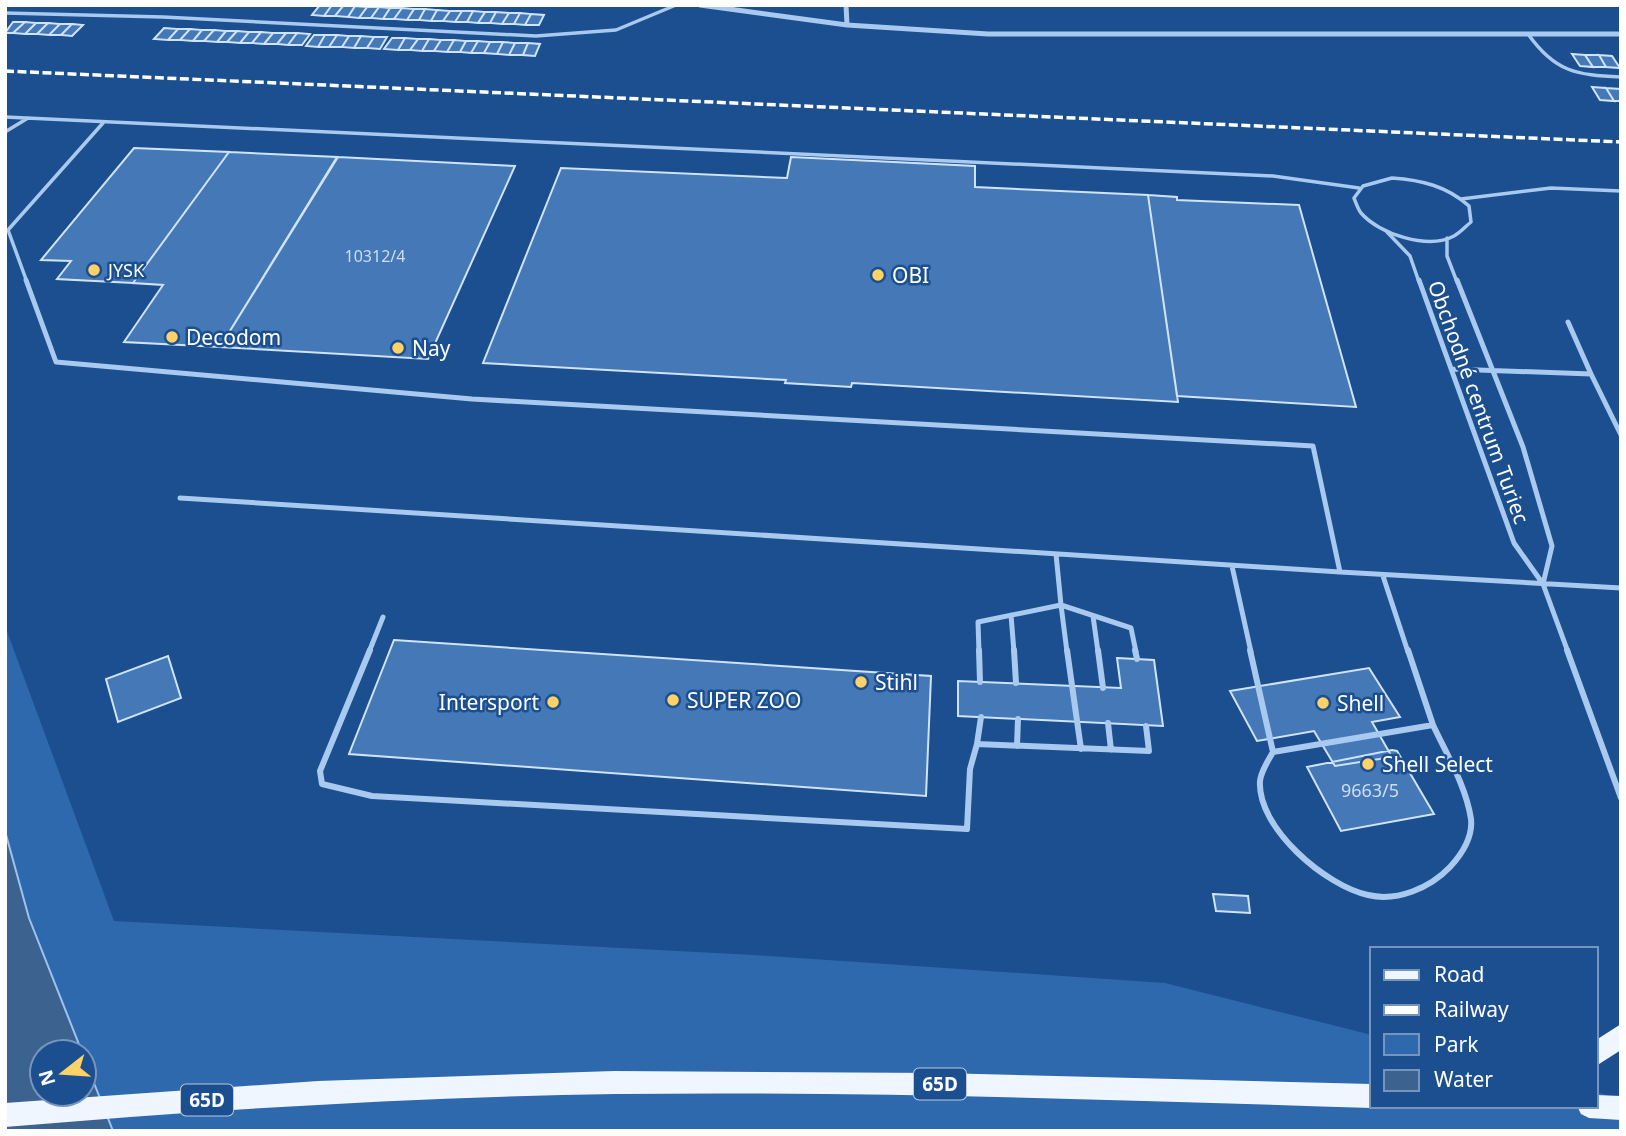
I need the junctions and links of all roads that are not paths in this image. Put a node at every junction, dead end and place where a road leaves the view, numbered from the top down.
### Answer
1 (676, 5) edge
2 (700, 5) edge
3 (846, 5) edge
4 (5, 13) edge
5 (847, 25) junction
6 (1528, 34) junction
7 (1621, 34) edge
8 (1621, 77) edge
9 (5, 117) edge
10 (28, 118) junction
11 (103, 123) junction
12 (5, 132) edge
13 (1359, 188) junction
14 (1621, 191) edge
15 (1461, 199) junction
16 (1387, 232) junction
17 (1447, 238) junction
18 (1568, 322) dead end
19 (1451, 369) junction
20 (1492, 371) junction
21 (1591, 374) junction
22 (1621, 435) edge
23 (1314, 446) joint
24 (180, 498) dead end
25 (1056, 554) junction
26 (1232, 566) junction
27 (1340, 572) junction
28 (1382, 576) junction
29 (1543, 584) junction
30 (1621, 588) edge
31 (1061, 605) junction
32 (1011, 615) junction
33 (1093, 616) junction
34 (383, 617) dead end
35 (1137, 659) dead end
36 (980, 682) dead end
37 (1016, 683) dead end
38 (1103, 688) dead end
39 (981, 718) dead end
40 (1018, 719) dead end
41 (1108, 723) dead end
42 (1433, 725) junction
43 (1146, 726) dead end
44 (977, 744) junction
45 (1017, 746) junction
46 (1080, 748) junction
47 (1111, 750) junction
48 (1273, 752) junction
49 (1621, 799) edge
50 (1621, 1035) edge
51 (1598, 1053) edge
52 (1370, 1097) edge
53 (1598, 1107) edge
54 (1621, 1108) edge
55 (5, 1115) edge

1 - 4 lane
2 - 5 street
3 - 5 street
5 - 6 street
6 - 7 street
6 - 8 lane
9 - 10 lane
10 - 11 lane
10 - 12 lane
11 - 13 lane
11 - 23 lane
13 - 15 lane
13 - 16 lane
14 - 15 lane
15 - 17 lane
16 - 17 lane
16 - 19 lane, Obchodné centrum Turiec
17 - 20 lane, Obchodné centrum Turiec
18 - 21 lane
19 - 20 lane
19 - 29 lane, Obchodné centrum Turiec
20 - 21 lane
20 - 29 lane, Obchodné centrum Turiec
21 - 22 lane
23 - 27 lane
24 - 25 lane
25 - 26 lane
25 - 31 lane
26 - 27 lane
26 - 48 lane
27 - 28 lane
28 - 29 lane
28 - 42 lane
29 - 30 lane
29 - 49 lane, Obchodné centrum Turiec
31 - 32 lane
31 - 33 lane
31 - 46 lane
32 - 36 lane
32 - 37 lane
33 - 35 lane
33 - 38 lane
34 - 44 lane
39 - 44 lane
40 - 45 lane
41 - 47 lane
42 - 48 lane
42 - 48 lane
43 - 47 lane
44 - 45 lane
45 - 46 lane
46 - 47 lane
50 - 51 main road
52 - 55 main road, 65D
53 - 54 main road

